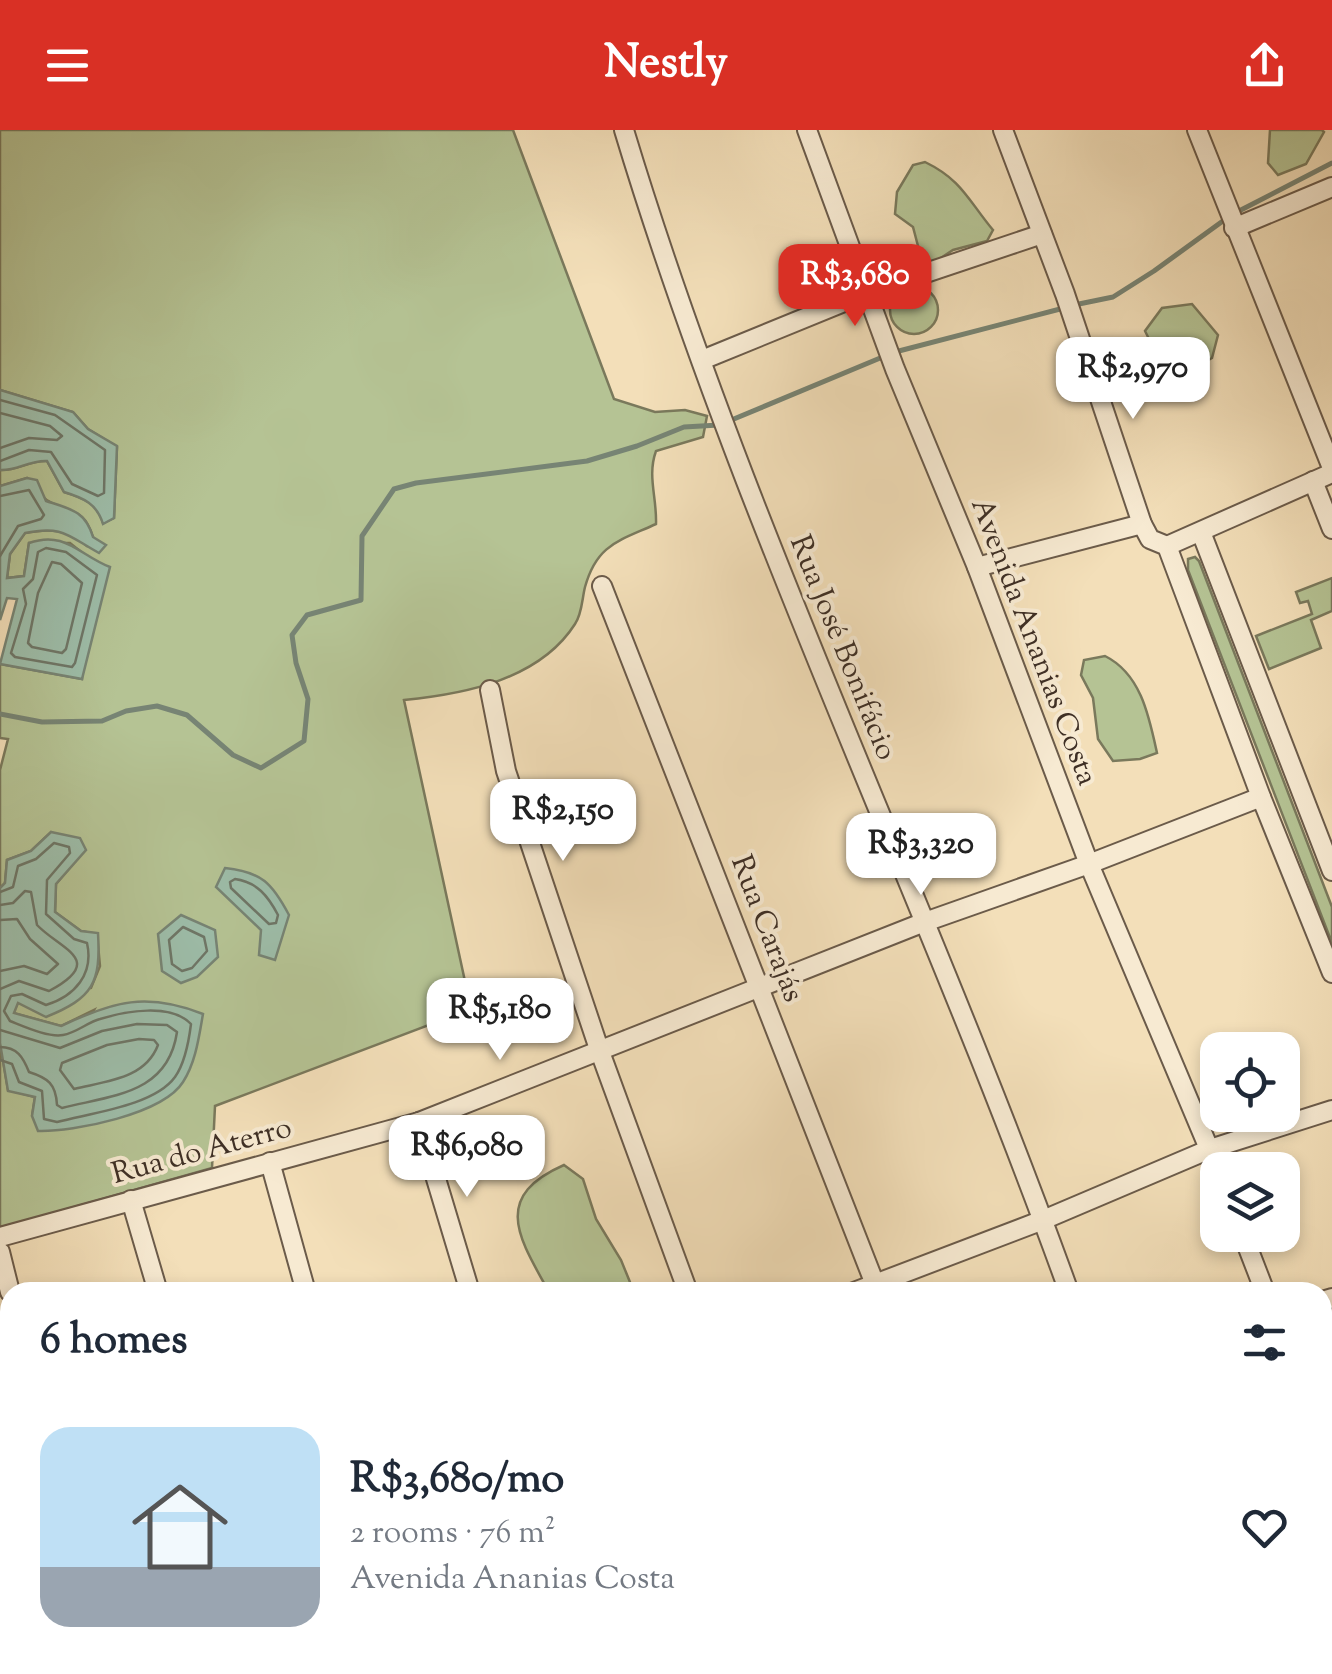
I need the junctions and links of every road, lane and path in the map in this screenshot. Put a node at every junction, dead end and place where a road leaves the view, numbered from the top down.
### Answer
1 (624, 130) edge
2 (807, 130) edge
3 (1003, 130) edge
4 (1196, 130) edge
5 (1332, 187) edge
6 (1234, 226) junction
7 (1042, 234) junction
8 (866, 293) junction
9 (702, 360) junction
10 (1332, 470) edge
11 (1313, 481) junction
12 (1142, 524) junction
13 (1332, 529) edge
14 (1201, 532) junction
15 (1167, 546) junction
16 (976, 568) junction
17 (602, 586) dead end
18 (490, 690) dead end
19 (1261, 796) junction
20 (1326, 839) edge
21 (1090, 864) junction
22 (1332, 872) edge
23 (922, 923) junction
24 (1332, 973) edge
25 (759, 987) junction
26 (600, 1049) junction
27 (1332, 1110) edge
28 (419, 1122) junction
29 (1210, 1150) junction
30 (270, 1162) junction
31 (131, 1200) junction
32 (1043, 1220) junction
33 (0, 1237) edge
34 (0, 1252) edge
35 (1250, 1252) edge
36 (8, 1282) edge
37 (155, 1282) edge
38 (303, 1282) edge
39 (467, 1282) edge
40 (684, 1282) edge
41 (875, 1282) edge
42 (892, 1282) edge
43 (1065, 1282) edge
44 (1261, 1282) edge

1 - 9 street, Rua José Bonifácio
2 - 8 street, Avenida Ananias Costa
3 - 7 street
4 - 6 street
5 - 6 street
6 - 10 street
7 - 8 street
7 - 12 street
8 - 9 street
8 - 16 street, Avenida Ananias Costa
9 - 23 street, Rua José Bonifácio
10 - 11 street
11 - 13 street
11 - 14 street
12 - 15 street
12 - 16 street
14 - 15 street
14 - 20 street
15 - 19 street
16 - 21 street, Avenida Ananias Costa
17 - 25 street, Rua Carajás
18 - 26 street
19 - 21 street, Rua do Aterro
19 - 24 street
20 - 22 street
21 - 23 street, Rua do Aterro
21 - 29 street, Avenida Ananias Costa
23 - 25 street, Rua do Aterro
23 - 32 street, Rua José Bonifácio
25 - 26 street, Rua do Aterro
25 - 41 street, Rua Carajás
26 - 28 street, Rua do Aterro
26 - 40 street
27 - 29 street
28 - 30 street, Rua do Aterro
28 - 39 street
29 - 32 street
30 - 31 street, Rua do Aterro
30 - 38 street
31 - 33 street, Rua do Aterro
31 - 37 street
32 - 42 street
32 - 43 street, Rua José Bonifácio
34 - 36 street
35 - 44 street

